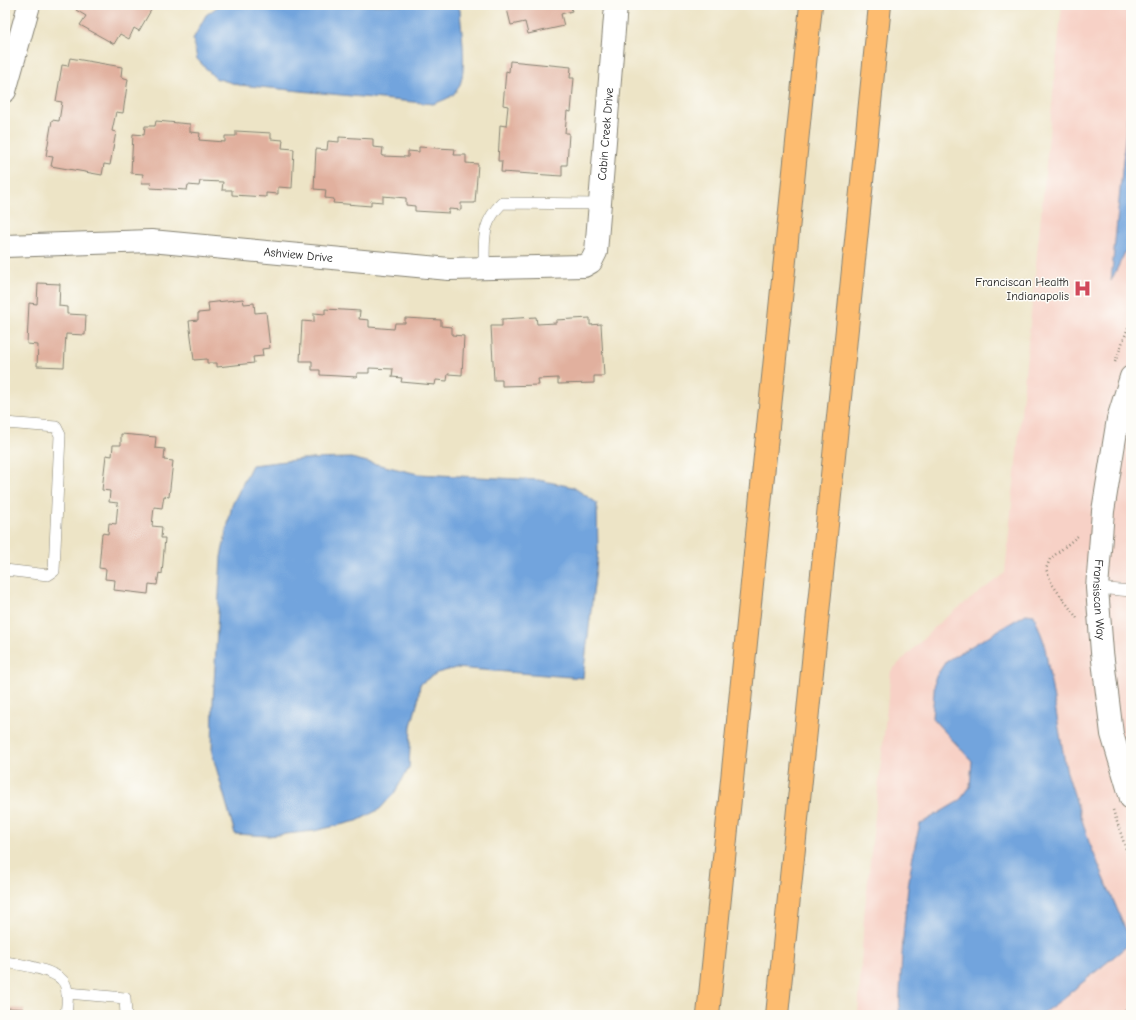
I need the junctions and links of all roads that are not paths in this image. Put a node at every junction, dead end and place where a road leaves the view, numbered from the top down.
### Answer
1 (28, 5) edge
2 (616, 5) edge
3 (811, 5) edge
4 (880, 5) edge
5 (5, 91) edge
6 (600, 204) junction
7 (5, 246) edge
8 (591, 262) joint
9 (484, 269) junction
10 (1131, 377) edge
11 (1125, 420) edge
12 (5, 423) edge
13 (5, 570) edge
14 (1097, 588) junction
15 (1131, 591) edge
16 (1131, 798) edge
17 (5, 962) edge
18 (67, 992) junction
19 (1131, 1013) edge
20 (66, 1015) edge
21 (126, 1015) edge
22 (708, 1015) edge
23 (776, 1015) edge
24 (1128, 1015) edge

1 - 5 street
2 - 6 street, Cabin Creek Drive
3 - 22 highway
4 - 23 highway
6 - 8 street, Cabin Creek Drive
6 - 9 lane
7 - 9 street, Ashview Drive
8 - 9 street, Ashview Drive
10 - 11 street, Fransiscan Way
11 - 14 street, Fransiscan Way
12 - 13 lane
14 - 15 lane
14 - 16 street, Fransiscan Way
17 - 18 lane
18 - 20 lane
18 - 21 lane
19 - 24 lane

